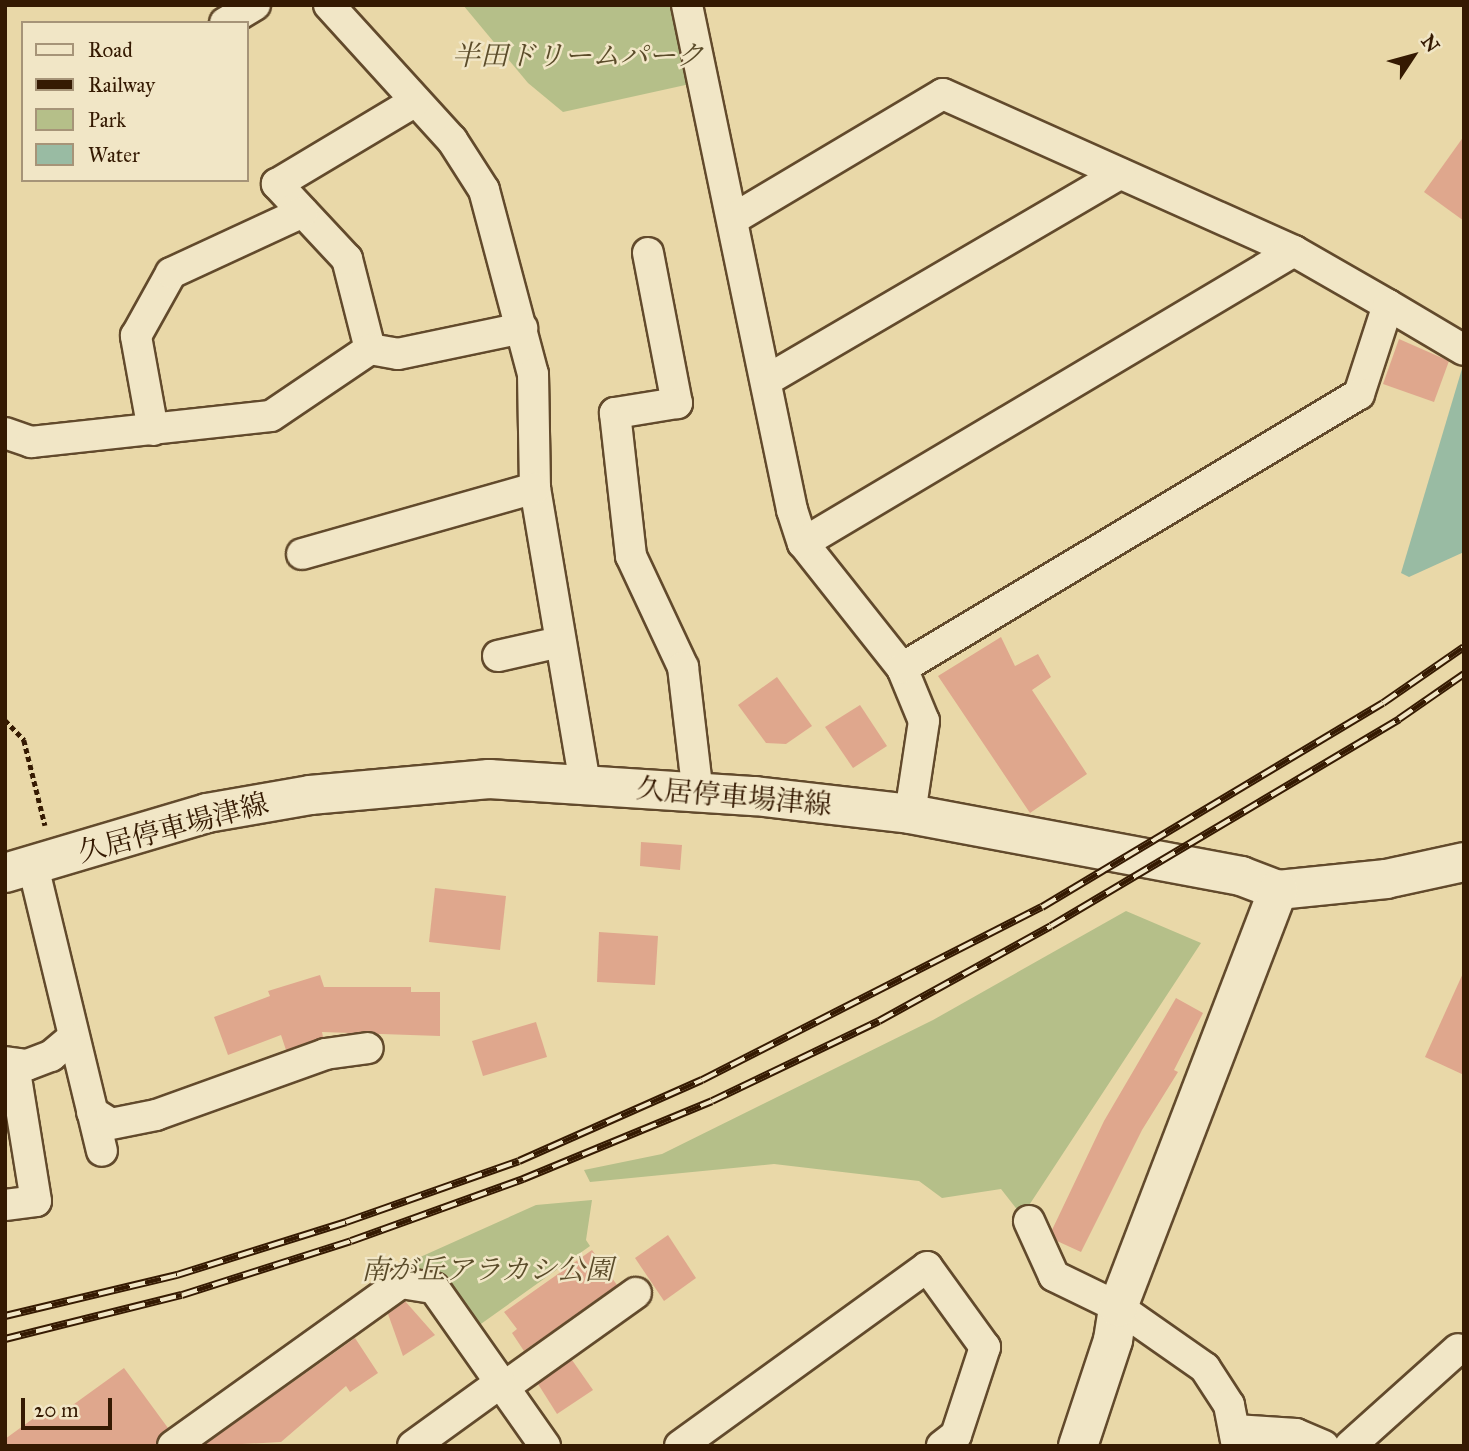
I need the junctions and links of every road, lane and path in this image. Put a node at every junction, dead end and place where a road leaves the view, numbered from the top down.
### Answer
1 (256, 5) edge
2 (329, 5) edge
3 (687, 5) edge
4 (228, 21) edge
5 (414, 102) junction
6 (1120, 174) junction
7 (303, 212) junction
8 (733, 219) junction
9 (1294, 251) junction
10 (648, 253) dead end
11 (1388, 305) junction
12 (522, 328) junction
13 (370, 349) junction
14 (1464, 350) edge
15 (767, 380) junction
16 (153, 430) junction
17 (5, 433) edge
18 (535, 488) junction
19 (803, 543) junction
20 (302, 554) dead end
21 (560, 642) junction
22 (498, 656) dead end
23 (902, 668) junction
24 (5, 720) edge
25 (585, 785) junction
26 (698, 793) junction
27 (910, 814) junction
28 (1464, 863) edge
29 (31, 866) edge
30 (1279, 890) junction
31 (71, 1039) junction
32 (368, 1048) dead end
33 (12, 1063) edge
34 (92, 1112) junction
35 (102, 1151) dead end
36 (5, 1205) edge
37 (1029, 1221) dead end
38 (636, 1293) dead end
39 (1118, 1307) junction
40 (1458, 1349) dead end
41 (502, 1385) junction
42 (1236, 1438) edge
43 (173, 1446) edge
44 (413, 1446) edge
45 (545, 1446) edge
46 (680, 1446) edge
47 (942, 1446) edge
48 (1078, 1446) edge
49 (1324, 1446) edge
50 (1350, 1446) edge

1 - 4 street
2 - 5 street
3 - 8 street
5 - 7 street
5 - 12 street
6 - 8 street
6 - 9 street
6 - 15 street
7 - 13 street
7 - 16 street
8 - 15 street
9 - 11 street
9 - 19 street
10 - 26 street
11 - 14 street
11 - 23 street
12 - 13 street
12 - 18 street
13 - 16 street
15 - 19 street
16 - 17 street
18 - 20 street
18 - 21 street
19 - 23 street
21 - 22 street
21 - 25 street
23 - 27 street
24 - 29 path
25 - 26 main road, 久居停車場津線
25 - 29 main road, 久居停車場津線
26 - 27 main road, 久居停車場津線
27 - 30 main road, 久居停車場津線
28 - 30 main road, 久居停車場津線
29 - 31 street
30 - 39 main road
31 - 33 street
31 - 34 street
32 - 34 street
33 - 36 street
34 - 35 street
37 - 39 street
38 - 41 street
39 - 42 street
39 - 48 main road
40 - 50 street
41 - 43 street
41 - 44 street
41 - 45 street
42 - 49 street
46 - 47 street

